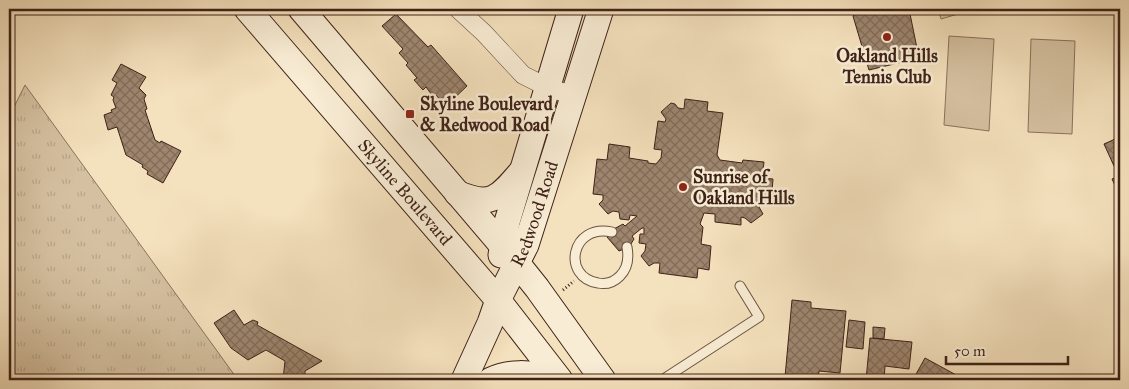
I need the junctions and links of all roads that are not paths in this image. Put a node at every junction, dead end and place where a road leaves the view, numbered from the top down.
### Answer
1 (247, 9) edge
2 (301, 9) edge
3 (458, 9) edge
4 (571, 9) edge
5 (601, 9) edge
6 (547, 87) junction
7 (574, 96) junction
8 (523, 170) junction
9 (457, 193) junction
10 (612, 232) dead end
11 (627, 247) dead end
12 (509, 254) junction
13 (740, 286) dead end
14 (498, 300) junction
15 (464, 380) edge
16 (491, 380) edge
17 (548, 380) edge
18 (560, 380) edge
19 (603, 380) edge
20 (662, 380) edge

1 - 14 main road, Skyline Boulevard
2 - 9 main road
3 - 6 street
4 - 6 main road, Redwood Road
5 - 7 main road, Redwood Road
6 - 7 street
6 - 8 main road, Redwood Road
7 - 12 main road, Redwood Road
8 - 9 main road
8 - 12 main road, Redwood Road
9 - 12 main road
10 - 11 lane
12 - 14 main road, Redwood Road
12 - 19 main road
13 - 20 lane
14 - 15 main road, Redwood Road
14 - 18 main road, Skyline Boulevard
16 - 17 main road

